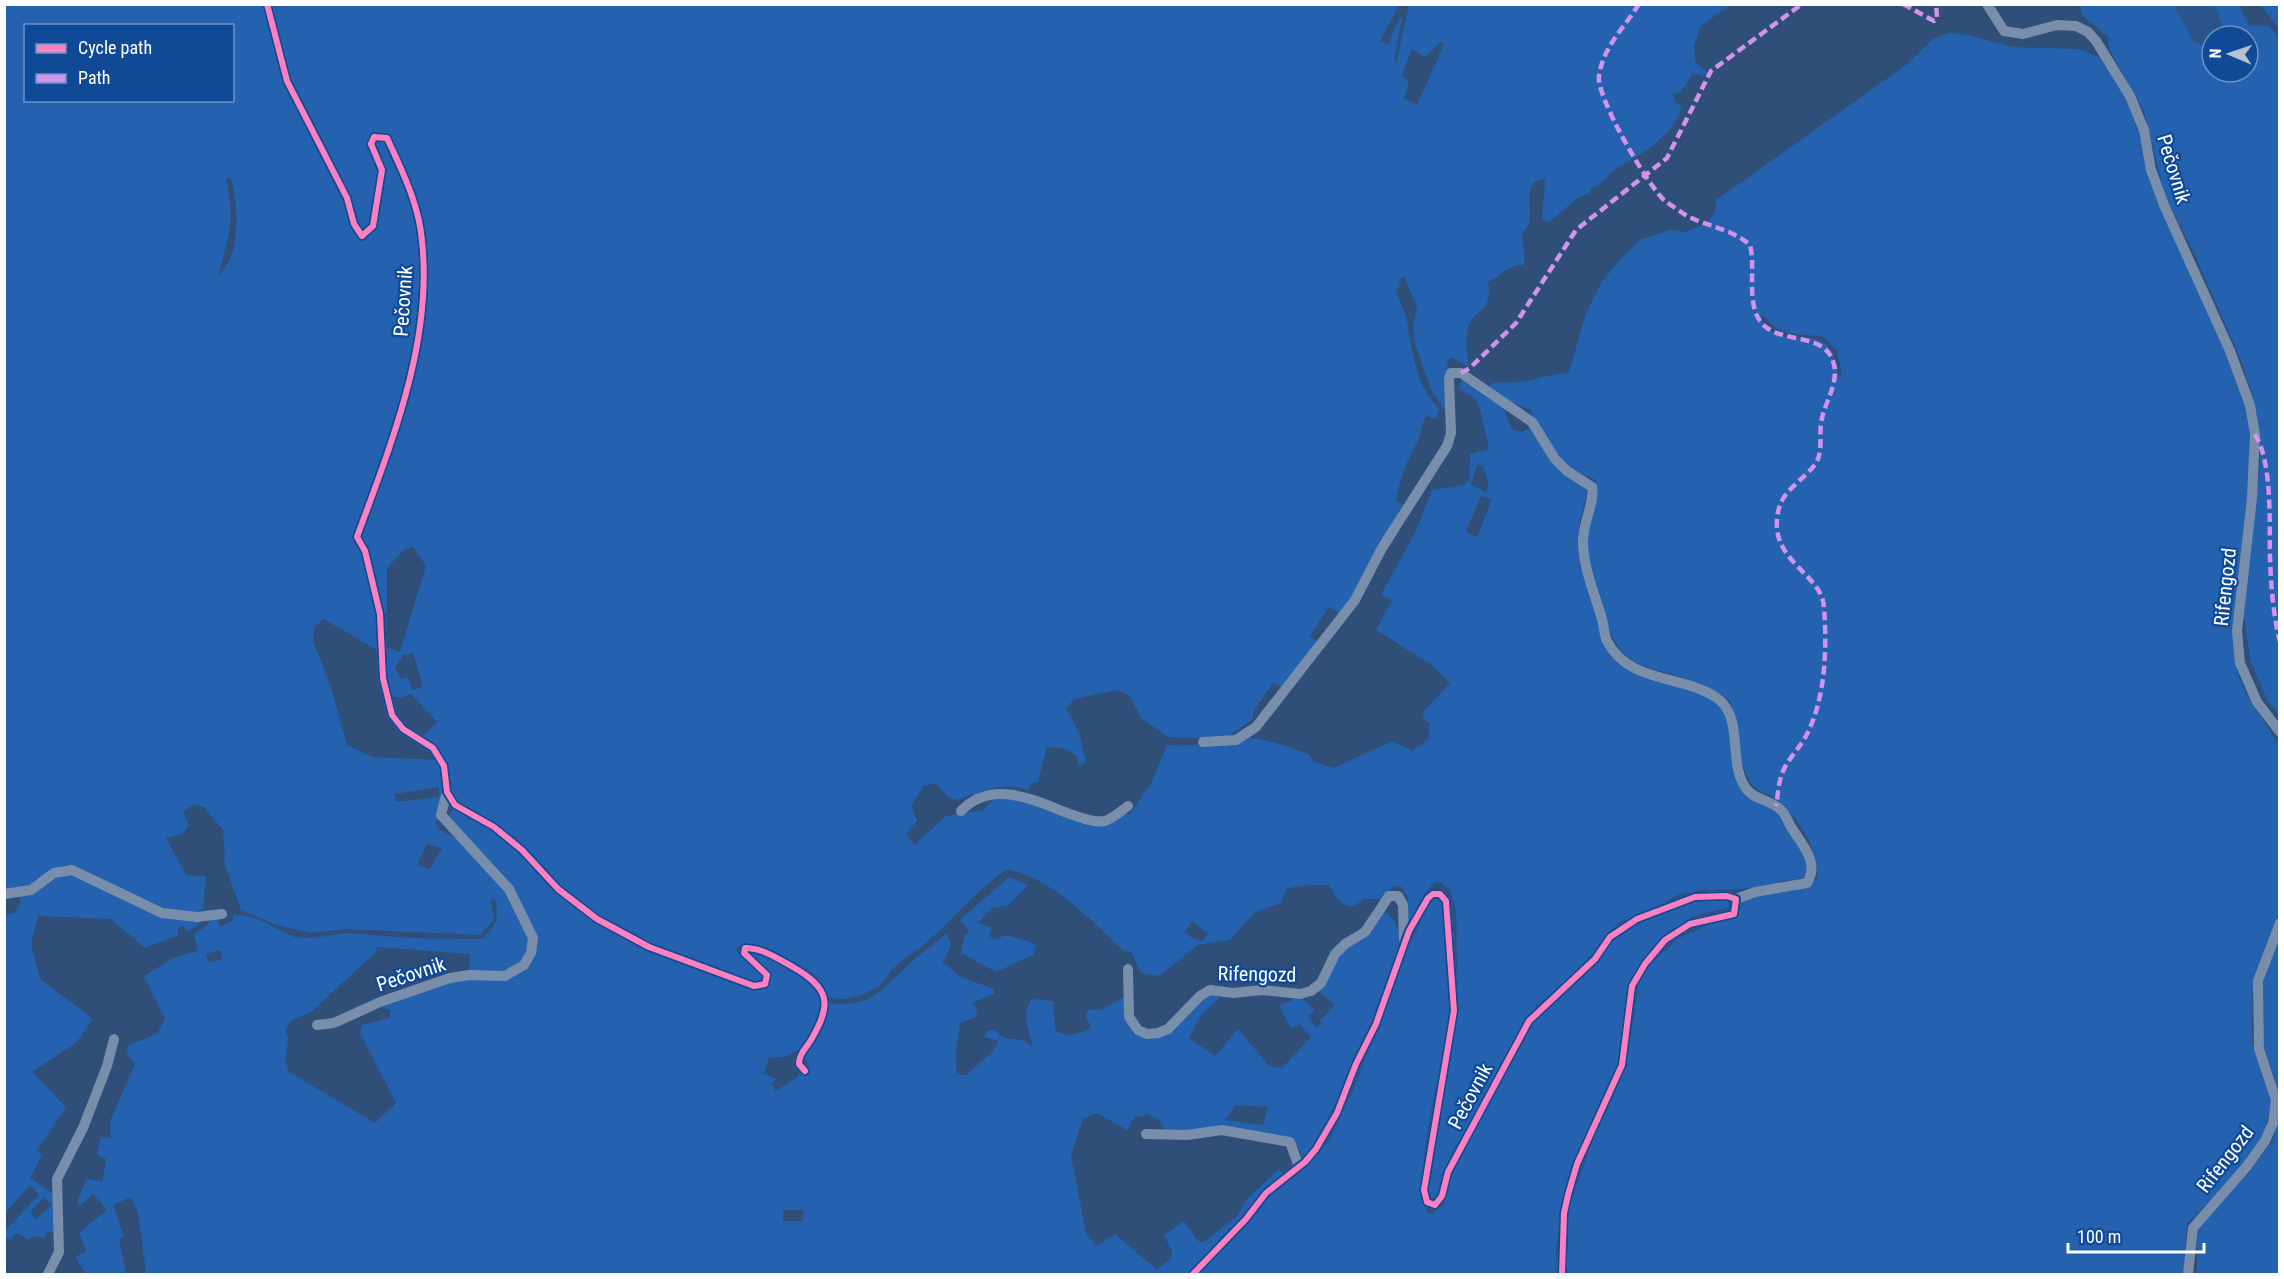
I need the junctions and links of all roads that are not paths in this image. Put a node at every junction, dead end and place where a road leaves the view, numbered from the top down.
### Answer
1 (267, 4) edge
2 (1987, 4) edge
3 (2255, 434) joint
4 (2280, 732) edge
5 (1203, 742) dead end
6 (447, 792) junction
7 (1128, 806) dead end
8 (961, 811) dead end
9 (4, 894) edge
10 (1736, 899) junction
11 (222, 914) dead end
12 (2280, 923) edge
13 (1404, 942) junction
14 (1128, 969) dead end
15 (317, 1025) dead end
16 (114, 1039) dead end
17 (805, 1071) dead end
18 (1146, 1134) dead end
19 (1299, 1167) junction
20 (48, 1275) edge
21 (1192, 1275) edge
22 (1562, 1275) edge
23 (2188, 1275) edge

1 - 6 street, Pečovnik
2 - 3 street, Pečovnik
3 - 4 street, Rifengozd
5 - 10 street
6 - 15 street, Pečovnik
6 - 17 street, Pečovnik
7 - 8 street
9 - 11 street
10 - 13 street, Pečovnik
10 - 22 street
12 - 23 street, Rifengozd
13 - 14 street, Rifengozd
13 - 19 street, Pečovnik
16 - 20 street
18 - 19 street
19 - 21 street, Pečovnik

